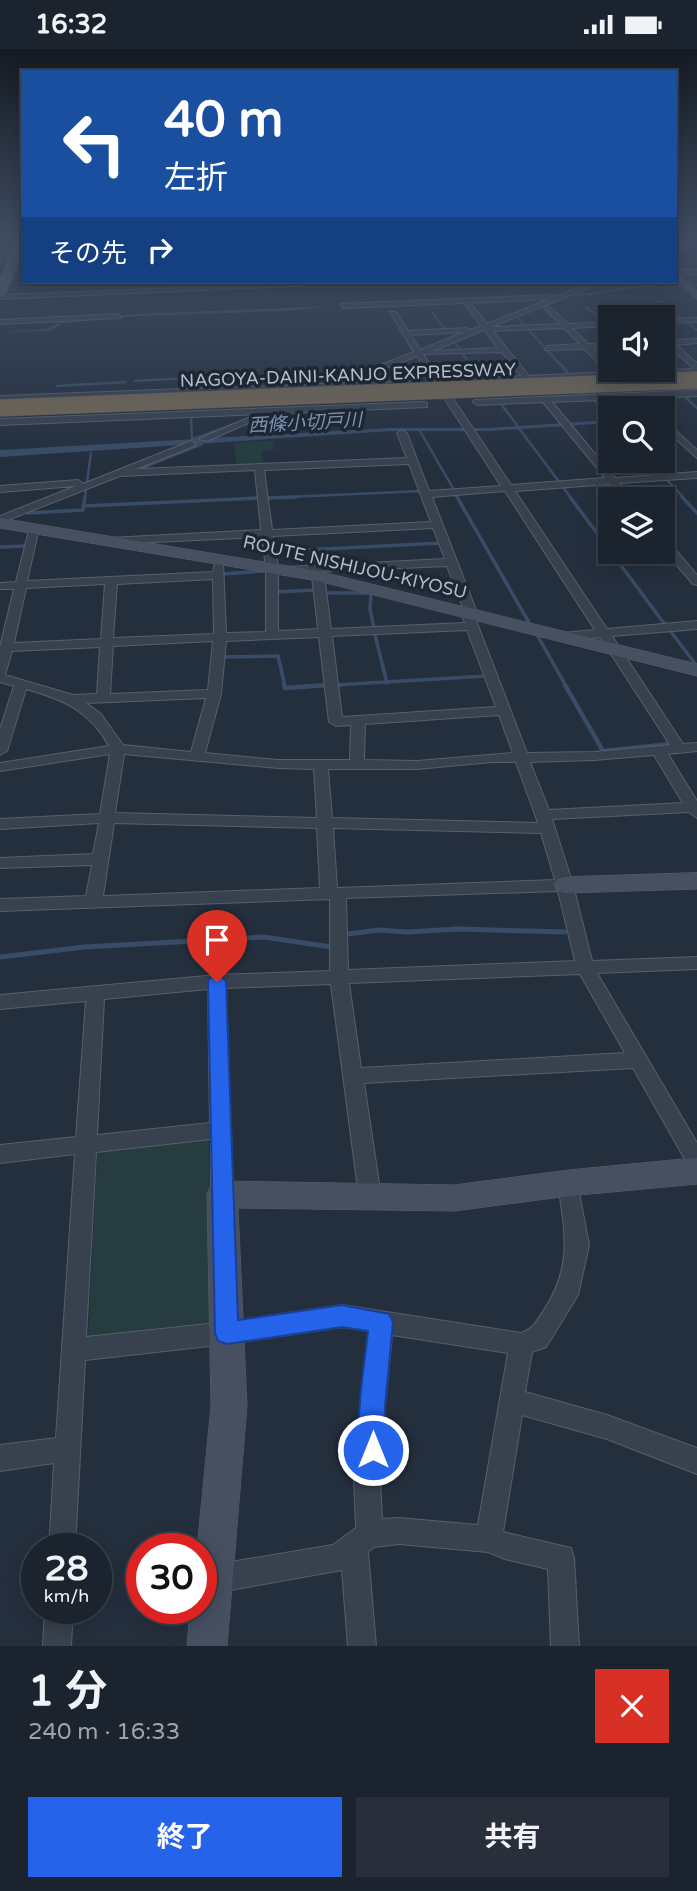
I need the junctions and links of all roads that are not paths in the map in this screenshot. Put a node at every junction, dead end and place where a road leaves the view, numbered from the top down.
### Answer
1 (393, 314) dead end
2 (473, 314) edge
3 (522, 314) edge
4 (554, 314) edge
5 (118, 316) dead end
6 (697, 320) edge
7 (675, 321) edge
8 (0, 322) edge
9 (598, 325) edge
10 (566, 326) junction
11 (483, 329) junction
12 (405, 333) junction
13 (675, 341) edge
14 (697, 341) edge
15 (598, 346) edge
16 (586, 347) junction
17 (548, 348) dead end
18 (504, 350) junction
19 (675, 350) edge
20 (419, 354) junction
21 (598, 359) edge
22 (697, 369) edge
23 (675, 371) edge
24 (598, 376) edge
25 (527, 378) junction
26 (461, 381) dead end
27 (597, 381) dead end
28 (413, 383) dead end
29 (694, 386) edge
30 (334, 388) junction
31 (54, 396) junction
32 (598, 396) edge
33 (637, 396) edge
34 (537, 397) junction
35 (0, 399) edge
36 (378, 399) dead end
37 (477, 402) dead end
38 (364, 403) junction
39 (38, 404) dead end
40 (424, 405) dead end
41 (181, 409) dead end
42 (0, 410) edge
43 (47, 412) dead end
44 (265, 412) junction
45 (71, 419) junction
46 (0, 422) edge
47 (402, 433) dead end
48 (675, 434) edge
49 (205, 439) dead end
50 (191, 445) dead end
51 (697, 455) edge
52 (413, 461) junction
53 (259, 467) junction
54 (117, 473) junction
55 (697, 475) edge
56 (612, 481) junction
57 (86, 485) junction
58 (617, 487) edge
59 (508, 488) junction
60 (0, 489) edge
61 (425, 494) junction
62 (0, 521) edge
63 (437, 524) junction
64 (34, 528) junction
65 (266, 532) junction
66 (110, 541) junction
67 (675, 556) edge
68 (452, 562) junction
69 (219, 567) junction
70 (277, 568) junction
71 (317, 576) junction
72 (111, 580) junction
73 (697, 582) edge
74 (21, 585) junction
75 (0, 586) edge
76 (470, 618) junction
77 (697, 625) edge
78 (325, 631) junction
79 (272, 633) junction
80 (603, 633) junction
81 (220, 635) junction
82 (563, 637) junction
83 (107, 641) junction
84 (6, 647) junction
85 (614, 649) junction
86 (697, 670) edge
87 (0, 676) edge
88 (21, 684) junction
89 (214, 694) junction
90 (103, 698) junction
91 (75, 699) junction
92 (504, 711) junction
93 (358, 720) junction
94 (697, 747) edge
95 (679, 748) junction
96 (118, 749) junction
97 (658, 750) junction
98 (0, 751) edge
99 (197, 757) junction
100 (522, 758) junction
101 (321, 765) junction
102 (357, 765) junction
103 (0, 767) edge
104 (696, 809) edge
105 (107, 818) junction
106 (545, 822) junction
107 (324, 823) junction
108 (0, 824) edge
109 (101, 859) junction
110 (0, 863) edge
111 (697, 881) edge
112 (565, 885) junction
113 (333, 893) junction
114 (94, 901) junction
115 (0, 905) edge
116 (695, 967) edge
117 (585, 968) junction
118 (339, 977) junction
119 (217, 982) junction
120 (95, 994) junction
121 (0, 1002) edge
122 (638, 1060) junction
123 (353, 1076) junction
124 (221, 1131) junction
125 (86, 1145) junction
126 (0, 1154) edge
127 (697, 1162) edge
128 (697, 1171) edge
129 (569, 1183) junction
130 (222, 1194) junction
131 (370, 1197) junction
132 (381, 1322) junction
133 (227, 1333) junction
134 (522, 1344) junction
135 (74, 1350) junction
136 (512, 1400) junction
137 (68, 1449) junction
138 (0, 1458) edge
139 (697, 1461) edge
140 (63, 1533) edge
141 (216, 1533) edge
142 (362, 1539) junction
143 (489, 1539) junction
144 (217, 1575) edge
145 (58, 1624) edge
146 (209, 1624) edge
147 (57, 1646) edge
148 (207, 1646) edge
149 (362, 1646) edge
150 (565, 1646) edge

1 - 12 street
2 - 11 street
3 - 11 street
4 - 10 street
5 - 8 street
6 - 7 street
9 - 10 street
10 - 11 street
10 - 16 street
11 - 12 street
11 - 18 street
11 - 20 street
12 - 20 street
13 - 14 street
15 - 16 street
16 - 17 street
16 - 21 street
18 - 20 street
18 - 25 street
19 - 22 street
20 - 30 street
20 - 59 street
22 - 23 street
24 - 25 street
25 - 26 street
27 - 30 highway, bridge
28 - 30 street
29 - 33 street
29 - 41 highway, bridge
29 - 42 highway, NAGOYA-DAINI-KANJO EXPRESSWAY, bridge
30 - 31 street
30 - 38 street
31 - 35 street
31 - 39 street
32 - 34 street
34 - 37 street
34 - 56 street
36 - 38 street
38 - 40 street
38 - 44 street
43 - 45 street
44 - 45 street
44 - 49 street
45 - 46 street
47 - 52 street
48 - 51 street
50 - 54 street
52 - 53 street
52 - 61 street
53 - 54 street
53 - 65 street
54 - 57 street
55 - 56 street
56 - 58 street
56 - 59 street
57 - 60 street
57 - 62 street
59 - 61 street
59 - 80 street
61 - 63 street
62 - 64 main road, ROUTE NISHIJOU-KIYOSU
63 - 65 street
63 - 68 street
64 - 66 main road, ROUTE NISHIJOU-KIYOSU
64 - 74 street
65 - 66 street
65 - 70 street
66 - 69 main road, ROUTE NISHIJOU-KIYOSU
67 - 73 street
68 - 70 street
68 - 76 street
69 - 70 main road, ROUTE NISHIJOU-KIYOSU
69 - 72 street
69 - 81 street
70 - 71 main road, ROUTE NISHIJOU-KIYOSU
70 - 79 street
71 - 76 main road, ROUTE NISHIJOU-KIYOSU
71 - 78 street
72 - 74 street
72 - 83 street
74 - 75 street
74 - 84 street
76 - 78 street
76 - 82 main road, ROUTE NISHIJOU-KIYOSU
76 - 92 street
77 - 80 street
78 - 79 street
78 - 93 street
79 - 81 street
80 - 82 street
80 - 85 street
81 - 83 street
81 - 89 street
82 - 85 main road, ROUTE NISHIJOU-KIYOSU
83 - 84 street
83 - 90 street
84 - 87 street
85 - 86 main road, ROUTE NISHIJOU-KIYOSU
85 - 95 street
87 - 88 street
88 - 91 street
88 - 98 street
89 - 90 street
89 - 99 street
90 - 91 street
91 - 96 street
92 - 93 street
92 - 100 street
93 - 102 street
94 - 95 street
95 - 97 street
96 - 99 street
96 - 103 street
96 - 105 street
97 - 100 street
97 - 104 street
99 - 101 street
100 - 102 street
100 - 106 street
101 - 102 street
101 - 107 street
104 - 106 street
105 - 107 street
105 - 108 street
105 - 109 street
106 - 107 street
106 - 112 street
107 - 113 street
109 - 110 street
109 - 114 street
111 - 112 main road
112 - 113 street
112 - 117 street
113 - 114 street
113 - 118 street
114 - 115 street
116 - 117 street
117 - 118 street
117 - 122 street
118 - 119 street
118 - 123 street
119 - 120 street
119 - 124 street
120 - 121 street
120 - 125 street
122 - 123 street
122 - 127 street
123 - 131 street
124 - 125 street
124 - 130 street
125 - 126 street
125 - 135 street
128 - 129 street
129 - 131 street
129 - 134 street
130 - 131 street
130 - 133 main road
132 - 133 street
132 - 134 street
132 - 142 street
133 - 135 street
133 - 141 street
134 - 136 street
135 - 137 street
136 - 139 street
136 - 143 street
137 - 138 street
137 - 140 street
142 - 143 street
142 - 144 street
142 - 149 street
143 - 150 street
145 - 147 street
146 - 148 street

